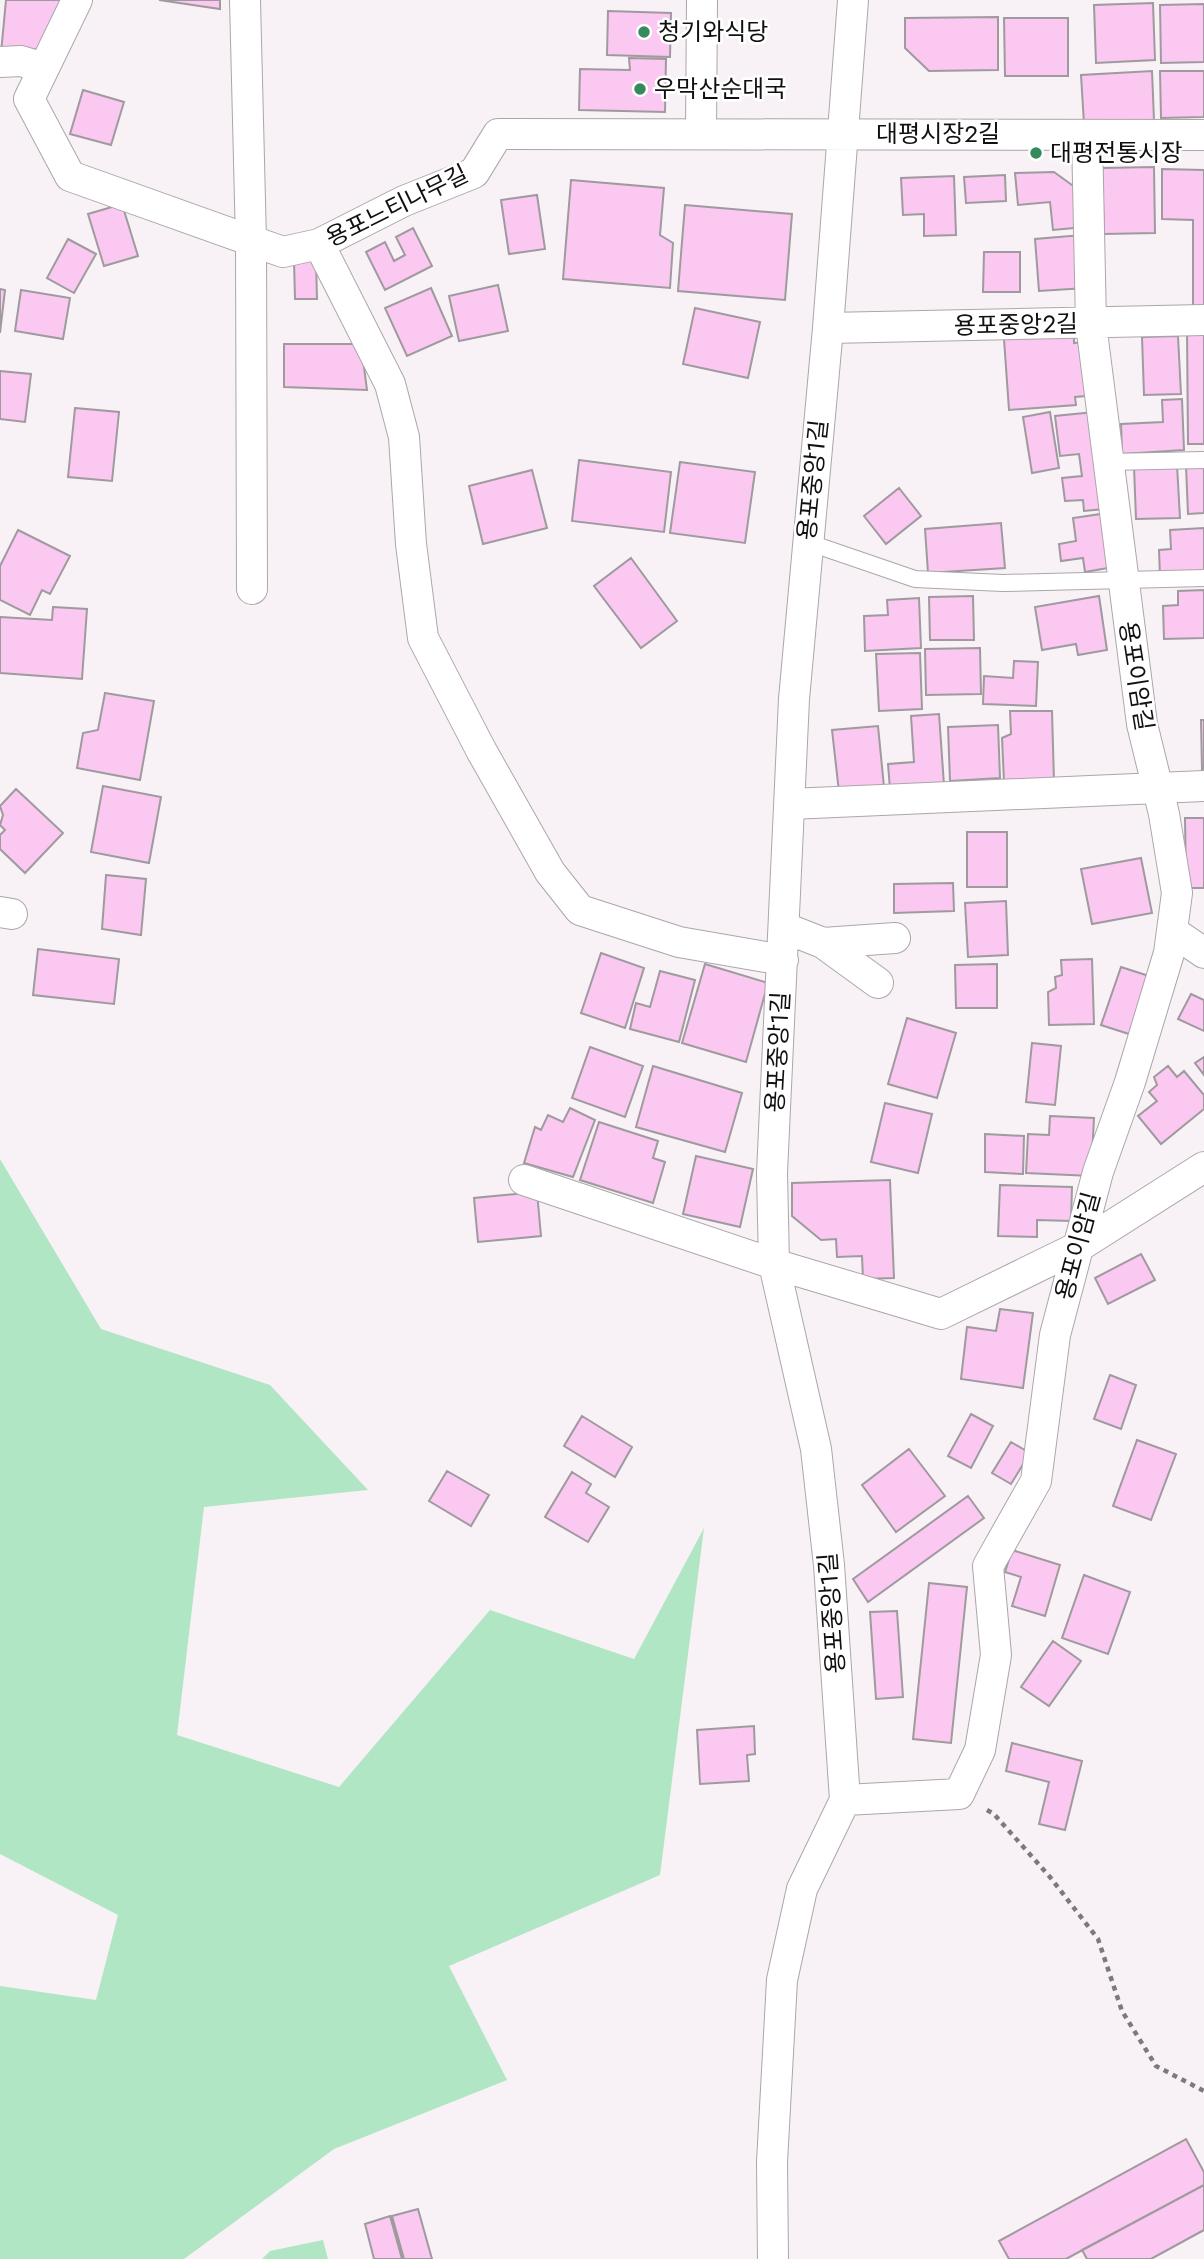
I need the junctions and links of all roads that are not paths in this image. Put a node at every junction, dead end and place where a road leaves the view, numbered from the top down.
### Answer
1 (77, 0) edge
2 (245, 0) edge
3 (702, 0) edge
4 (853, 0) edge
5 (0, 62) edge
6 (44, 68) junction
7 (701, 134) junction
8 (841, 134) junction
9 (1204, 135) edge
10 (1087, 136) junction
11 (251, 241) junction
12 (319, 244) junction
13 (1090, 314) junction
14 (1204, 320) edge
15 (828, 328) junction
16 (1204, 460) edge
17 (1108, 462) junction
18 (807, 542) junction
19 (1204, 578) edge
20 (1122, 580) junction
21 (252, 590) dead end
22 (1156, 786) junction
23 (1204, 786) edge
24 (790, 804) junction
25 (785, 928) junction
26 (1172, 931) junction
27 (895, 938) dead end
28 (823, 943) junction
29 (1204, 953) edge
30 (783, 960) junction
31 (878, 983) dead end
32 (1204, 1167) edge
33 (524, 1180) dead end
34 (1078, 1247) junction
35 (775, 1264) junction
36 (845, 1800) junction
37 (773, 2259) edge

1 - 6 street, 용포느티나무길
2 - 11 street
3 - 7 street
4 - 8 street, 용포중앙1길
5 - 6 street
6 - 11 street, 용포느티나무길
7 - 8 street, 용포느티나무길
7 - 12 street, 용포느티나무길
8 - 10 street, 대평시장2길
8 - 15 street, 용포중앙1길
9 - 10 street, 대평시장2길
10 - 13 street, 용포이암길
11 - 12 street, 용포느티나무길
11 - 21 street
12 - 30 street, 용포중앙1길
13 - 14 street, 용포중앙2길
13 - 15 street, 용포중앙2길
13 - 17 street, 용포이암길
15 - 18 street, 용포중앙1길
16 - 17 lane
17 - 20 street, 용포이암길
18 - 20 lane
18 - 24 street, 용포중앙1길
19 - 20 lane
20 - 22 street, 용포이암길
22 - 23 street
22 - 24 street
22 - 26 street, 용포이암길
24 - 25 street, 용포중앙1길
25 - 28 street
25 - 30 street, 용포중앙1길
26 - 29 street
26 - 34 street, 용포이암길
27 - 28 street
28 - 31 street
30 - 35 street, 용포중앙1길
32 - 34 street
33 - 35 street
34 - 35 street
34 - 36 street, 용포이암길
35 - 36 street, 용포중앙1길
36 - 37 street, 용포중앙1길

